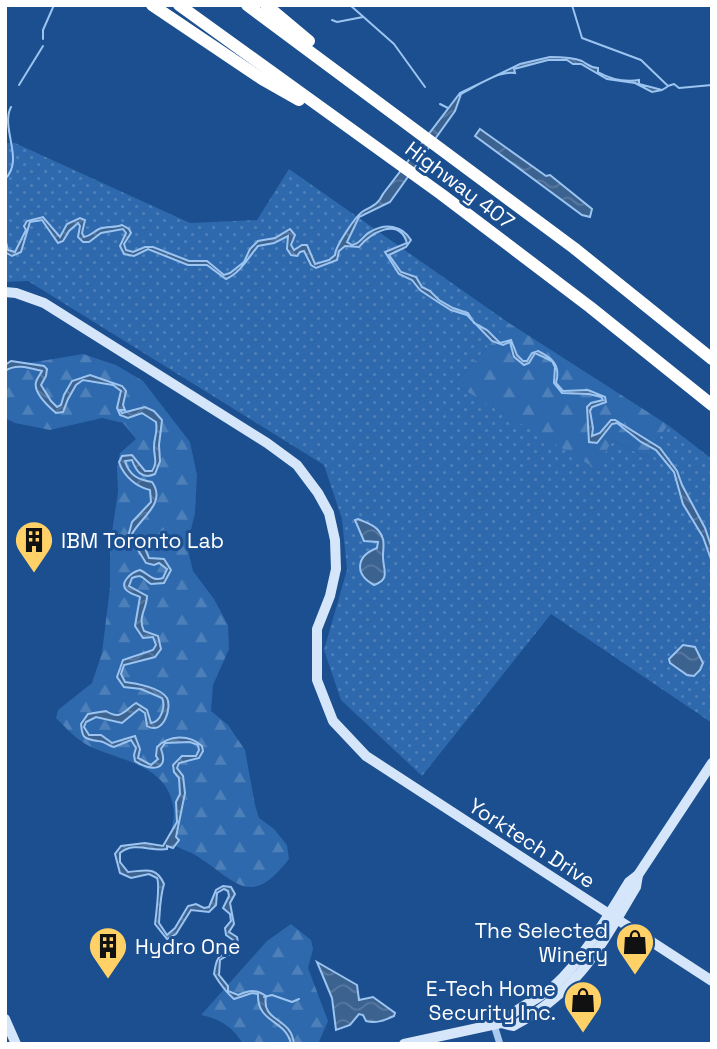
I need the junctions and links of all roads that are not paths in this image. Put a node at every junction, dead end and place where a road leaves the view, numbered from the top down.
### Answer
1 (152, 5) edge
2 (179, 5) edge
3 (247, 5) edge
4 (266, 5) edge
5 (355, 84) junction
6 (357, 133) junction
7 (5, 292) edge
8 (712, 359) edge
9 (712, 405) edge
10 (712, 763) edge
11 (612, 917) junction
12 (712, 981) edge
13 (5, 1019) edge
14 (498, 1024) junction
15 (16, 1044) edge
16 (404, 1044) edge
17 (500, 1044) edge

1 - 6 highway
2 - 6 highway, Highway 407
3 - 5 highway, Highway 407
4 - 5 highway
5 - 8 highway, Highway 407
6 - 9 highway, Highway 407
7 - 11 street, Yorktech Drive
10 - 11 street
11 - 12 street, Yorktech Drive
11 - 14 street
13 - 15 street
14 - 16 street
14 - 17 street

